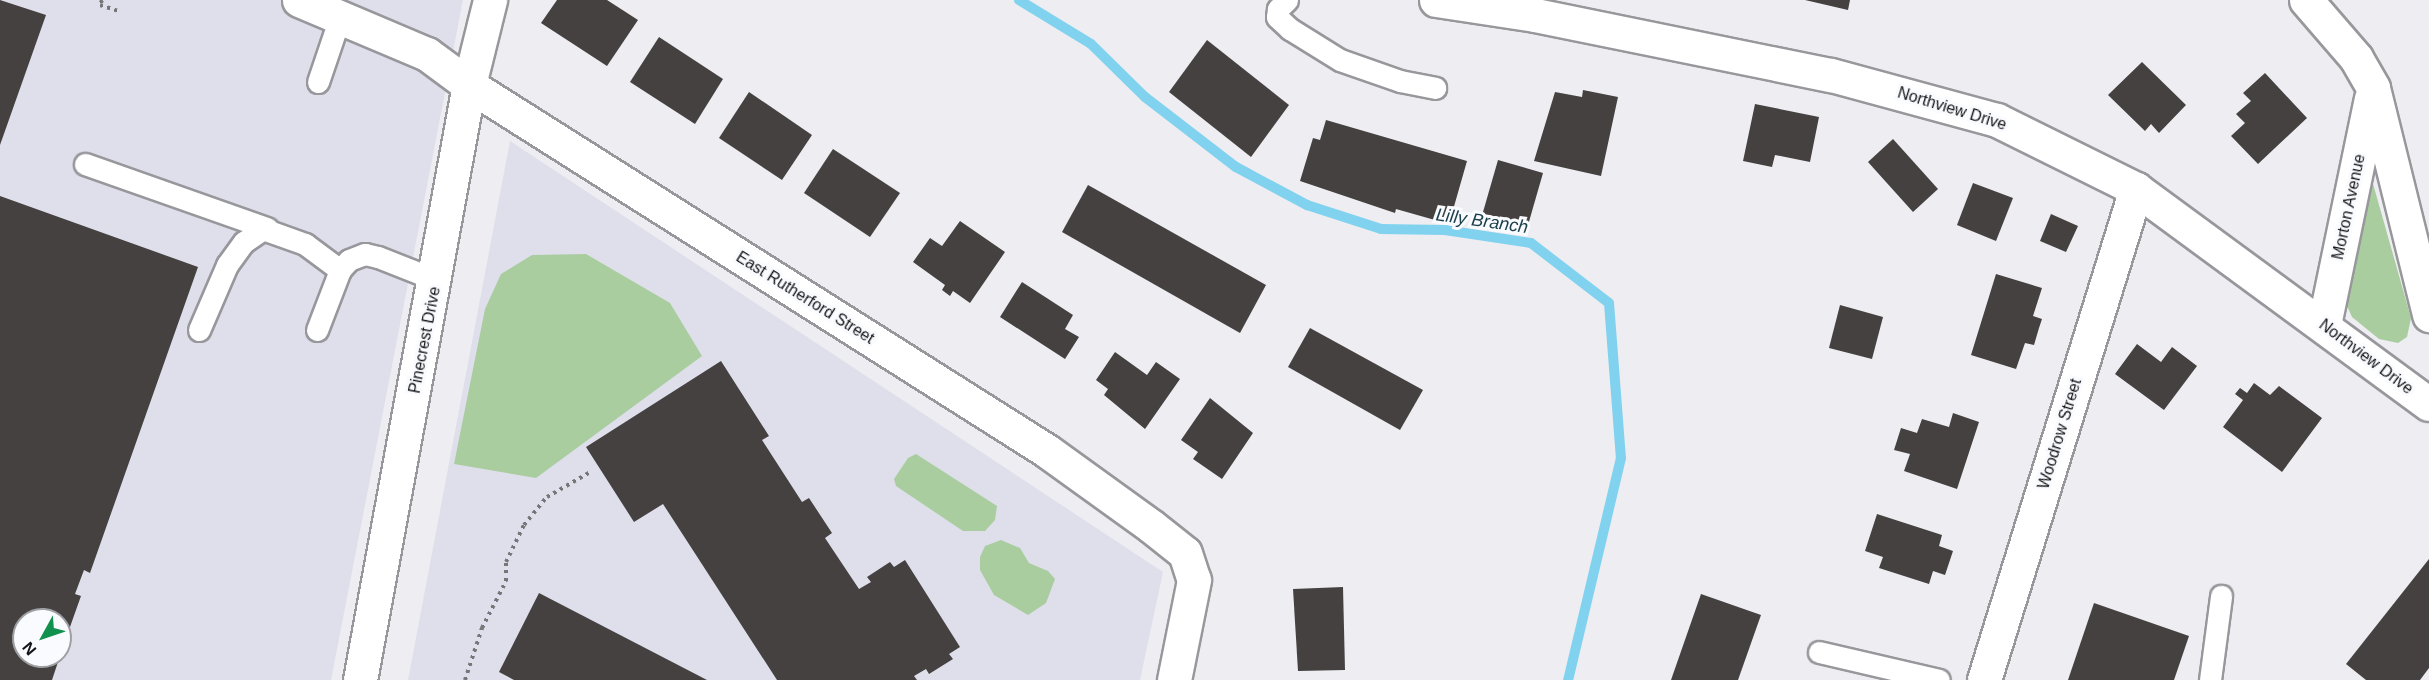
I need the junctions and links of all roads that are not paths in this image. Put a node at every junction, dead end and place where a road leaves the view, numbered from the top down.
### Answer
1 (299, 0) edge
2 (490, 0) edge
3 (1287, 0) edge
4 (1436, 0) edge
5 (2306, 0) edge
6 (340, 17) junction
7 (318, 82) dead end
8 (469, 85) junction
9 (1435, 88) dead end
10 (2373, 88) junction
11 (85, 164) dead end
12 (2136, 189) junction
13 (267, 228) junction
14 (340, 270) junction
15 (436, 280) junction
16 (2429, 315) edge
17 (2324, 325) junction
18 (200, 330) dead end
19 (317, 330) dead end
20 (2429, 404) edge
21 (2221, 596) dead end
22 (1819, 652) dead end
23 (360, 680) edge
24 (1174, 680) edge
25 (1939, 680) edge
26 (1984, 680) edge
27 (2210, 680) edge

1 - 6 street, East Rutherford Street
2 - 8 street, Pinecrest Drive
3 - 9 lane
4 - 12 street, Northview Drive
5 - 10 street, Morton Avenue
6 - 7 lane
6 - 8 street, East Rutherford Street
8 - 15 street, Pinecrest Drive
8 - 24 street, East Rutherford Street
10 - 16 street, Morton Avenue
10 - 17 street, Morton Avenue
11 - 13 lane
12 - 17 street, Northview Drive
12 - 26 street, Woodrow Street
13 - 14 lane
13 - 18 lane
14 - 15 lane
14 - 19 lane
15 - 23 street, Pinecrest Drive
17 - 20 street, Northview Drive
21 - 27 lane
22 - 25 lane

